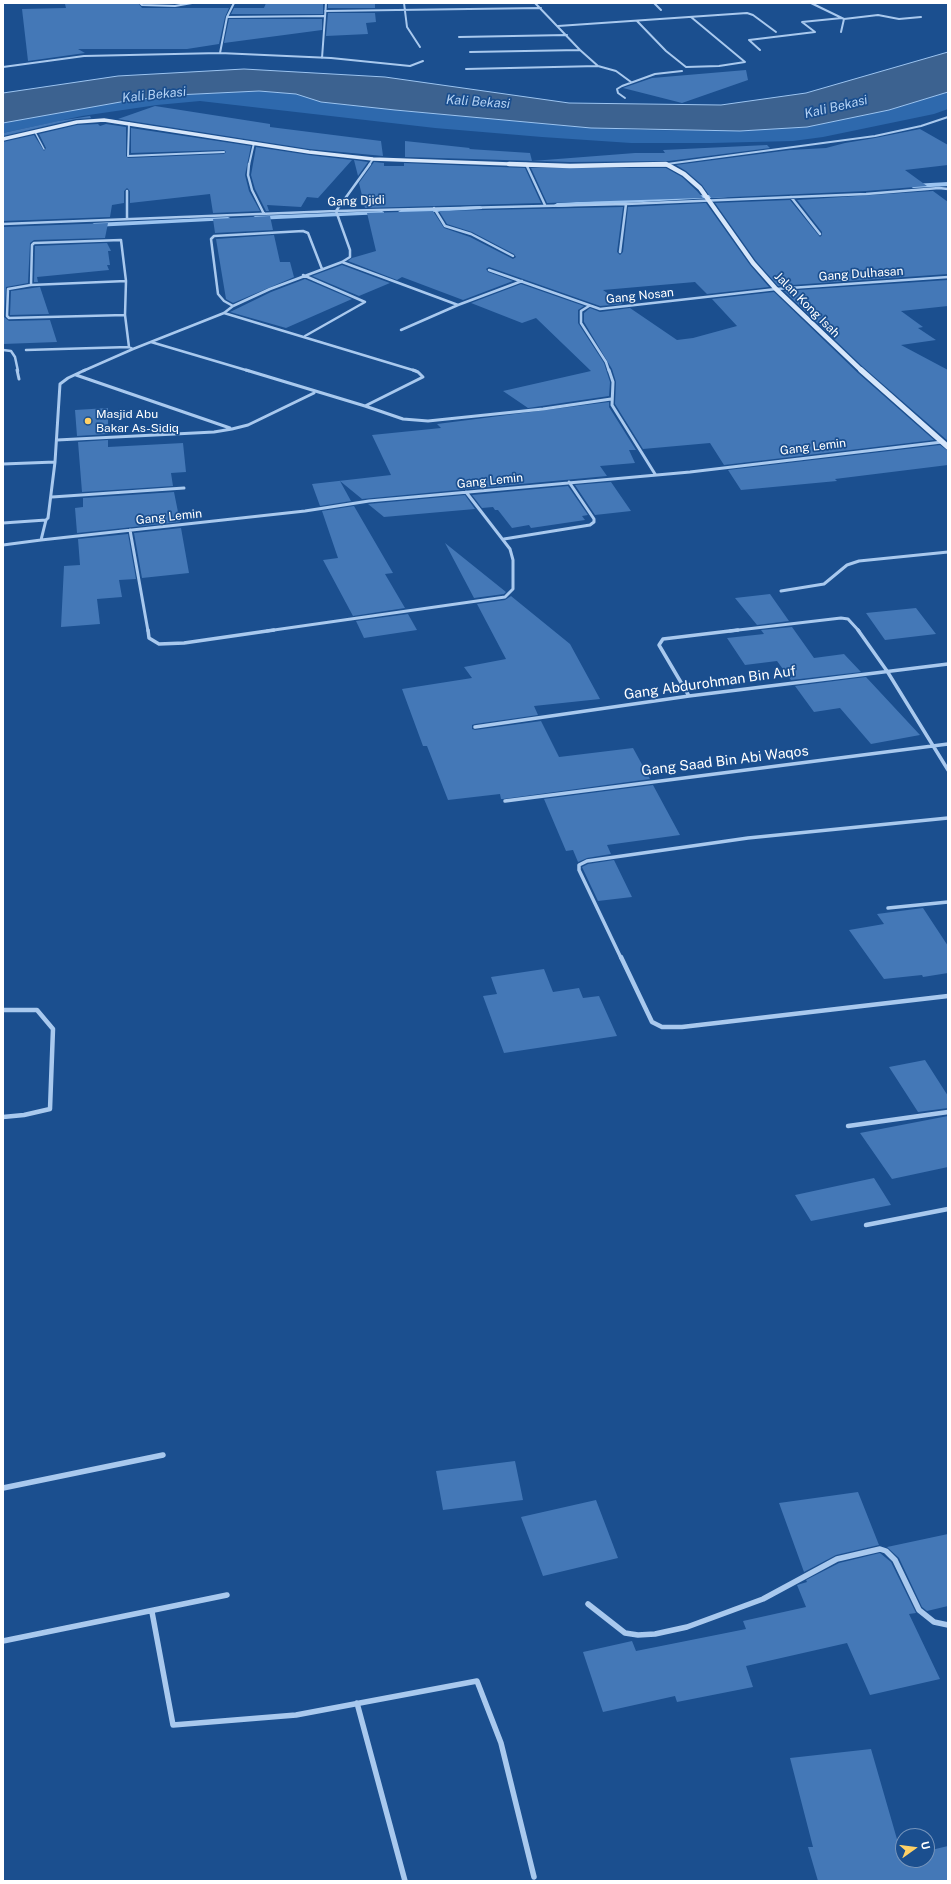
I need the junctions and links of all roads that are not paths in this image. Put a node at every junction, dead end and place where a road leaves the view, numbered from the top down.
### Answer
1 (140, 3) edge
2 (192, 3) edge
3 (234, 3) edge
4 (326, 3) edge
5 (404, 3) edge
6 (535, 3) edge
7 (654, 3) edge
8 (811, 3) edge
9 (541, 8) junction
10 (405, 10) junction
11 (661, 10) dead end
12 (326, 11) junction
13 (324, 16) junction
14 (227, 17) junction
15 (690, 17) junction
16 (920, 17) dead end
17 (842, 18) junction
18 (844, 19) junction
19 (637, 21) junction
20 (558, 26) junction
21 (776, 32) dead end
22 (841, 32) dead end
23 (567, 35) junction
24 (459, 37) dead end
25 (420, 47) dead end
26 (580, 50) junction
27 (760, 50) dead end
28 (470, 52) dead end
29 (220, 53) junction
30 (322, 58) junction
31 (423, 61) dead end
32 (598, 66) junction
33 (3, 67) edge
34 (466, 69) dead end
35 (682, 71) dead end
36 (631, 82) junction
37 (625, 98) dead end
38 (948, 117) edge
39 (129, 123) junction
40 (35, 132) junction
41 (3, 140) edge
42 (254, 143) junction
43 (44, 149) dead end
44 (224, 152) dead end
45 (373, 159) junction
46 (526, 164) junction
47 (666, 164) junction
48 (948, 189) edge
49 (127, 191) dead end
50 (790, 197) junction
51 (708, 199) junction
52 (626, 204) junction
53 (545, 206) junction
54 (434, 208) junction
55 (336, 211) junction
56 (264, 214) junction
57 (127, 219) junction
58 (3, 224) edge
59 (820, 234) dead end
60 (620, 252) dead end
61 (513, 256) dead end
62 (342, 262) junction
63 (322, 269) junction
64 (490, 270) dead end
65 (302, 275) junction
66 (948, 277) edge
67 (126, 281) junction
68 (523, 281) junction
69 (31, 285) junction
70 (776, 289) junction
71 (458, 305) junction
72 (232, 306) junction
73 (589, 306) junction
74 (224, 313) junction
75 (125, 315) junction
76 (401, 330) dead end
77 (305, 336) junction
78 (151, 342) junction
79 (131, 348) junction
80 (3, 350) edge
81 (26, 350) dead end
82 (76, 375) junction
83 (19, 379) dead end
84 (314, 393) junction
85 (610, 399) junction
86 (365, 406) junction
87 (232, 429) junction
88 (57, 440) junction
89 (942, 442) junction
90 (948, 447) edge
91 (55, 462) junction
92 (3, 464) edge
93 (655, 474) junction
94 (569, 482) junction
95 (184, 488) dead end
96 (466, 492) junction
97 (52, 497) junction
98 (46, 520) junction
99 (3, 523) edge
100 (130, 530) junction
101 (504, 539) junction
102 (41, 540) junction
103 (3, 545) edge
104 (948, 552) edge
105 (781, 591) dead end
106 (948, 664) edge
107 (887, 671) junction
108 (690, 696) junction
109 (475, 727) dead end
110 (948, 744) edge
111 (932, 746) junction
112 (948, 770) edge
113 (505, 801) dead end
114 (948, 818) edge
115 (948, 902) edge
116 (888, 908) dead end
117 (948, 996) edge
118 (3, 1010) edge
119 (948, 1112) edge
120 (3, 1117) edge
121 (848, 1126) dead end
122 (948, 1210) edge
123 (866, 1225) dead end
124 (163, 1455) dead end
125 (3, 1488) edge
126 (227, 1595) dead end
127 (588, 1604) dead end
128 (152, 1612) junction
129 (948, 1625) edge
130 (3, 1641) edge
131 (356, 1703) junction
132 (534, 1877) dead end
133 (405, 1881) edge

1 - 2 street
3 - 14 street
4 - 12 street
5 - 10 street
6 - 9 street
7 - 11 street
8 - 17 street
9 - 10 street
9 - 20 street
10 - 12 street
10 - 25 street
12 - 13 street
13 - 14 street
13 - 30 street
14 - 29 street
15 - 19 street
15 - 19 street
15 - 21 street
16 - 18 street
17 - 18 street
17 - 27 street
18 - 22 street
19 - 20 street
20 - 23 street
23 - 24 street
23 - 26 street
26 - 28 street
26 - 32 street
29 - 30 street
29 - 33 street
30 - 31 street
32 - 34 street
32 - 36 street
35 - 36 street
36 - 37 street
38 - 47 street
39 - 40 street
39 - 42 street
39 - 44 street
40 - 41 street
40 - 43 lane
42 - 45 street
42 - 56 street
45 - 46 street
45 - 55 street
46 - 47 street
46 - 53 street
47 - 51 street, Jalan Kong Isah
48 - 50 street, Gang Djidi
49 - 57 street
50 - 51 street, Gang Djidi
50 - 59 street
51 - 52 street, Gang Djidi
51 - 70 street, Jalan Kong Isah
52 - 53 street, Gang Djidi
52 - 60 street
53 - 54 street, Gang Djidi
54 - 55 street, Gang Djidi
54 - 61 street
55 - 56 street, Gang Djidi
55 - 62 street
56 - 57 street, Gang Djidi
57 - 58 street, Gang Djidi
62 - 63 street
62 - 71 street
63 - 65 street
63 - 72 street
64 - 68 street, Gang Nosan
65 - 72 street
65 - 77 street
66 - 70 street, Gang Dulhasan
67 - 69 street
67 - 69 street
67 - 75 street
68 - 71 street
68 - 73 street, Gang Nosan
69 - 75 street
70 - 73 street, Gang Nosan
70 - 89 street, Jalan Kong Isah
71 - 76 street
72 - 74 street
73 - 85 street
74 - 77 street
74 - 78 street
75 - 79 street
77 - 86 street
78 - 79 street
78 - 84 street
79 - 81 street
79 - 82 street
80 - 83 street
82 - 87 street
82 - 88 street
84 - 86 street
84 - 87 street
85 - 86 street
85 - 93 street
87 - 88 street
88 - 91 street
89 - 90 street, Jalan Kong Isah
89 - 93 street, Gang Lemin
91 - 92 street
91 - 97 street
93 - 94 street, Gang Lemin
94 - 96 street, Gang Lemin
94 - 101 street
95 - 97 street
96 - 100 street, Gang Lemin
96 - 101 street
97 - 98 street
98 - 99 street
98 - 102 street
100 - 101 street
100 - 102 street, Gang Lemin
102 - 103 street, Gang Lemin
104 - 105 street
106 - 107 street, Gang Abdurohman Bin Auf
107 - 108 street, Gang Abdurohman Bin Auf
107 - 108 street
107 - 111 street
108 - 109 street, Gang Abdurohman Bin Auf
110 - 111 street, Gang Saad Bin Abi Waqos
111 - 112 street
111 - 113 street, Gang Saad Bin Abi Waqos
114 - 117 street
115 - 116 street
118 - 120 street
119 - 121 street
122 - 123 street
124 - 125 street
126 - 128 street
127 - 129 street
128 - 130 street
128 - 131 street
131 - 132 street
131 - 133 street

